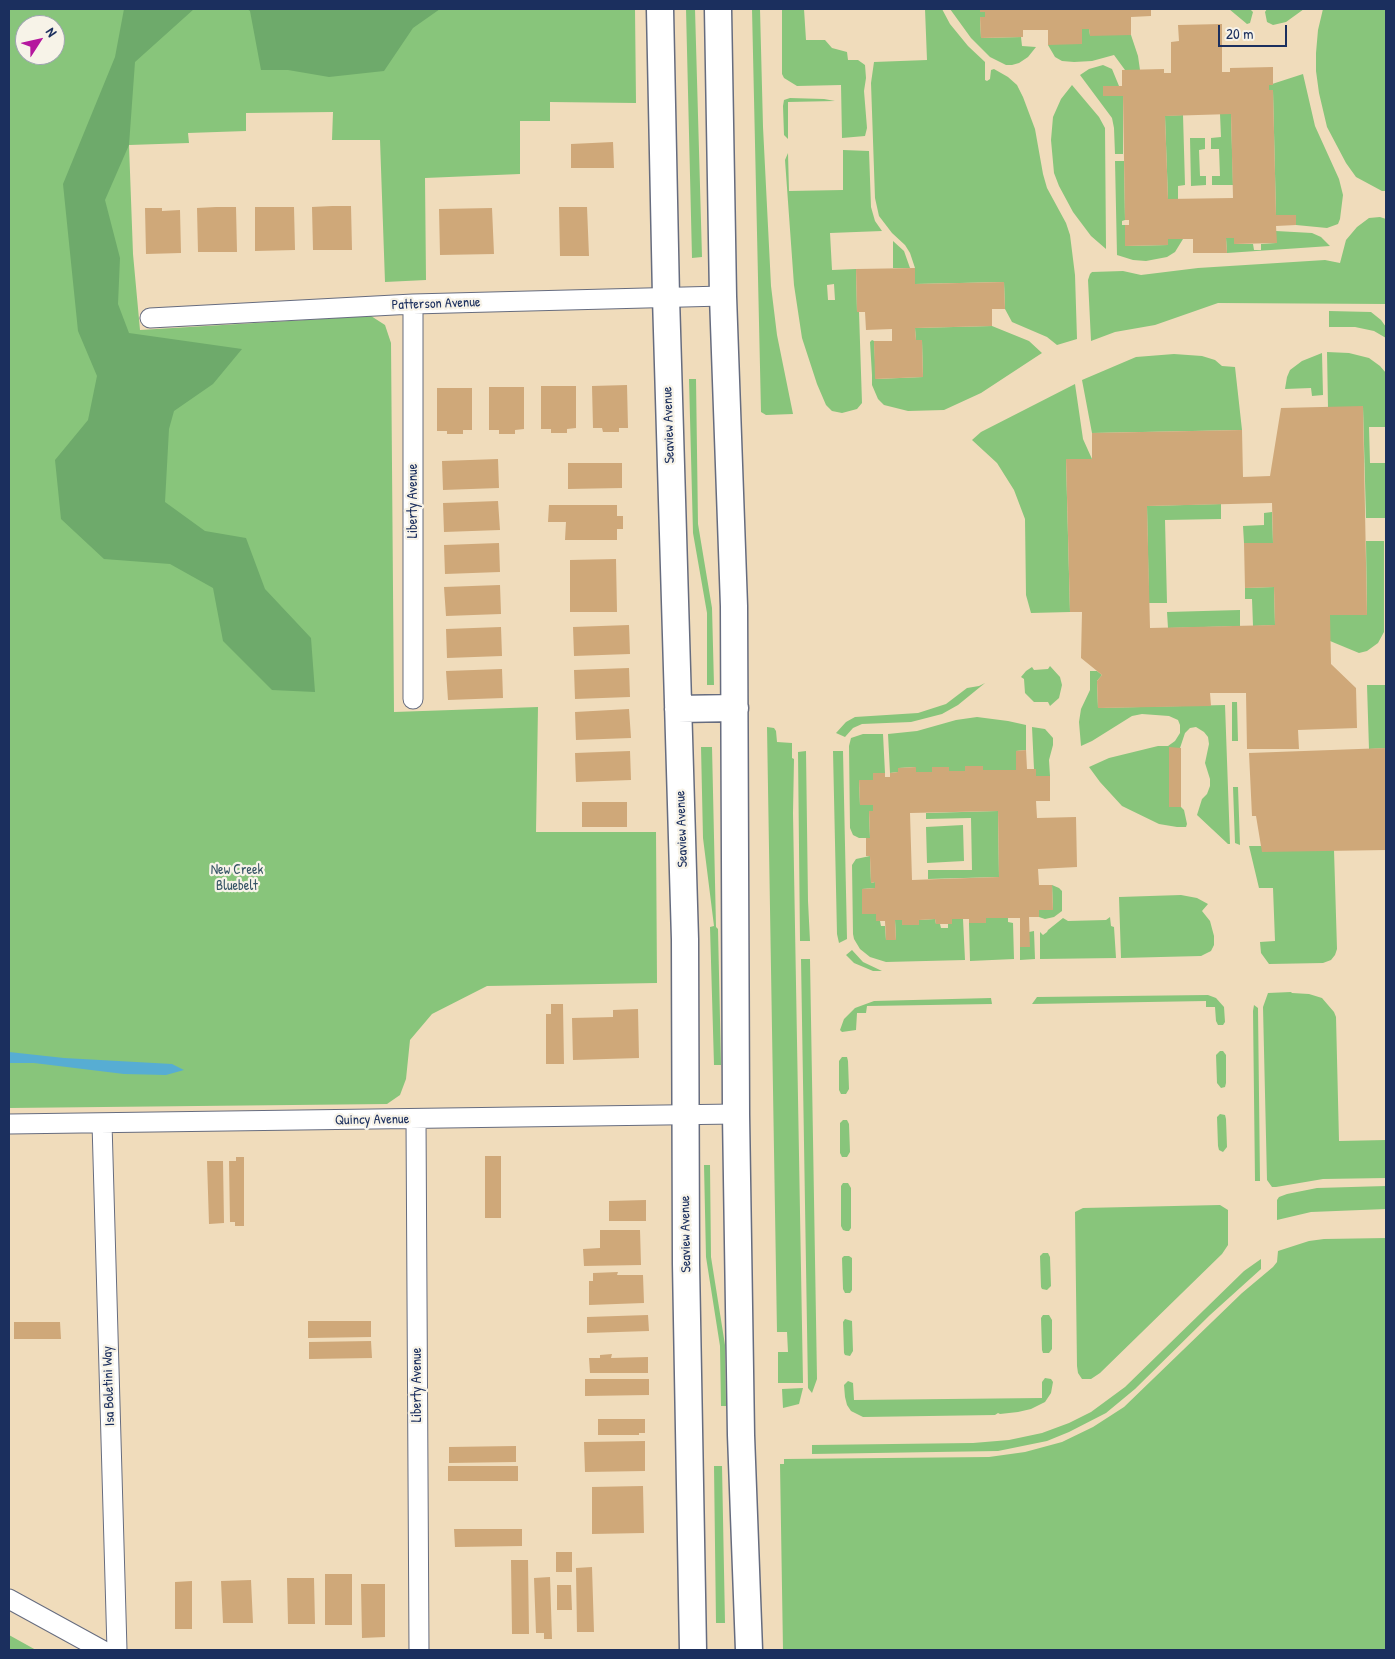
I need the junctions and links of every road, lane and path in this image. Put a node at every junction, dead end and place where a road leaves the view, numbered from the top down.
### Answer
1 (660, 9) edge
2 (718, 9) edge
3 (723, 296) junction
4 (666, 297) junction
5 (413, 304) junction
6 (150, 318) dead end
7 (413, 699) dead end
8 (735, 708) junction
9 (678, 710) junction
10 (736, 1114) junction
11 (684, 1115) junction
12 (416, 1120) junction
13 (102, 1123) junction
14 (9, 1124) edge
15 (9, 1600) edge
16 (102, 1650) edge
17 (117, 1650) edge
18 (419, 1650) edge
19 (693, 1650) edge
20 (749, 1650) edge

1 - 4 street, Seaview Avenue
2 - 3 street
3 - 4 street, Patterson Avenue
3 - 8 street
4 - 5 street, Patterson Avenue
4 - 9 street, Seaview Avenue
5 - 6 street, Patterson Avenue
5 - 7 street, Liberty Avenue
8 - 9 street
8 - 10 street
9 - 11 street, Seaview Avenue
10 - 11 street, Quincy Avenue
10 - 20 street
11 - 12 street, Quincy Avenue
11 - 19 street, Seaview Avenue
12 - 13 street, Quincy Avenue
12 - 18 street, Liberty Avenue
13 - 14 street, Quincy Avenue
13 - 17 street, Isa Boletini Way
15 - 16 street

